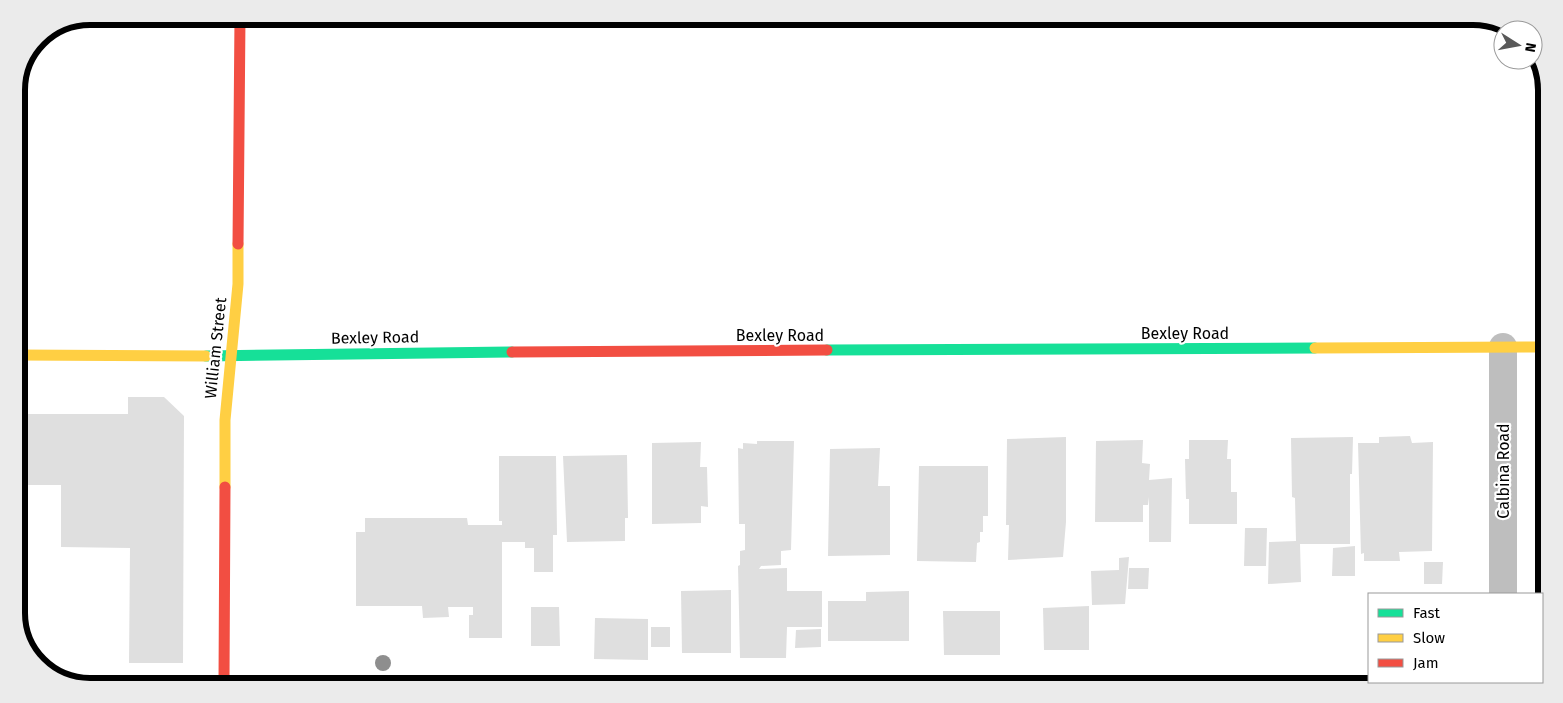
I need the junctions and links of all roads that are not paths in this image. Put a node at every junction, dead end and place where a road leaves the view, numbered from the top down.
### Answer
1 (240, 25) edge
2 (1503, 347) junction
3 (1538, 347) edge
4 (25, 355) edge
5 (231, 356) junction
6 (1503, 593) edge
7 (224, 678) edge

1 - 5 main road, William Street
2 - 3 main road, Bexley Road
2 - 5 main road, Bexley Road
2 - 6 street, Calbina Road
4 - 5 main road, Bexley Road
5 - 7 main road, William Street

